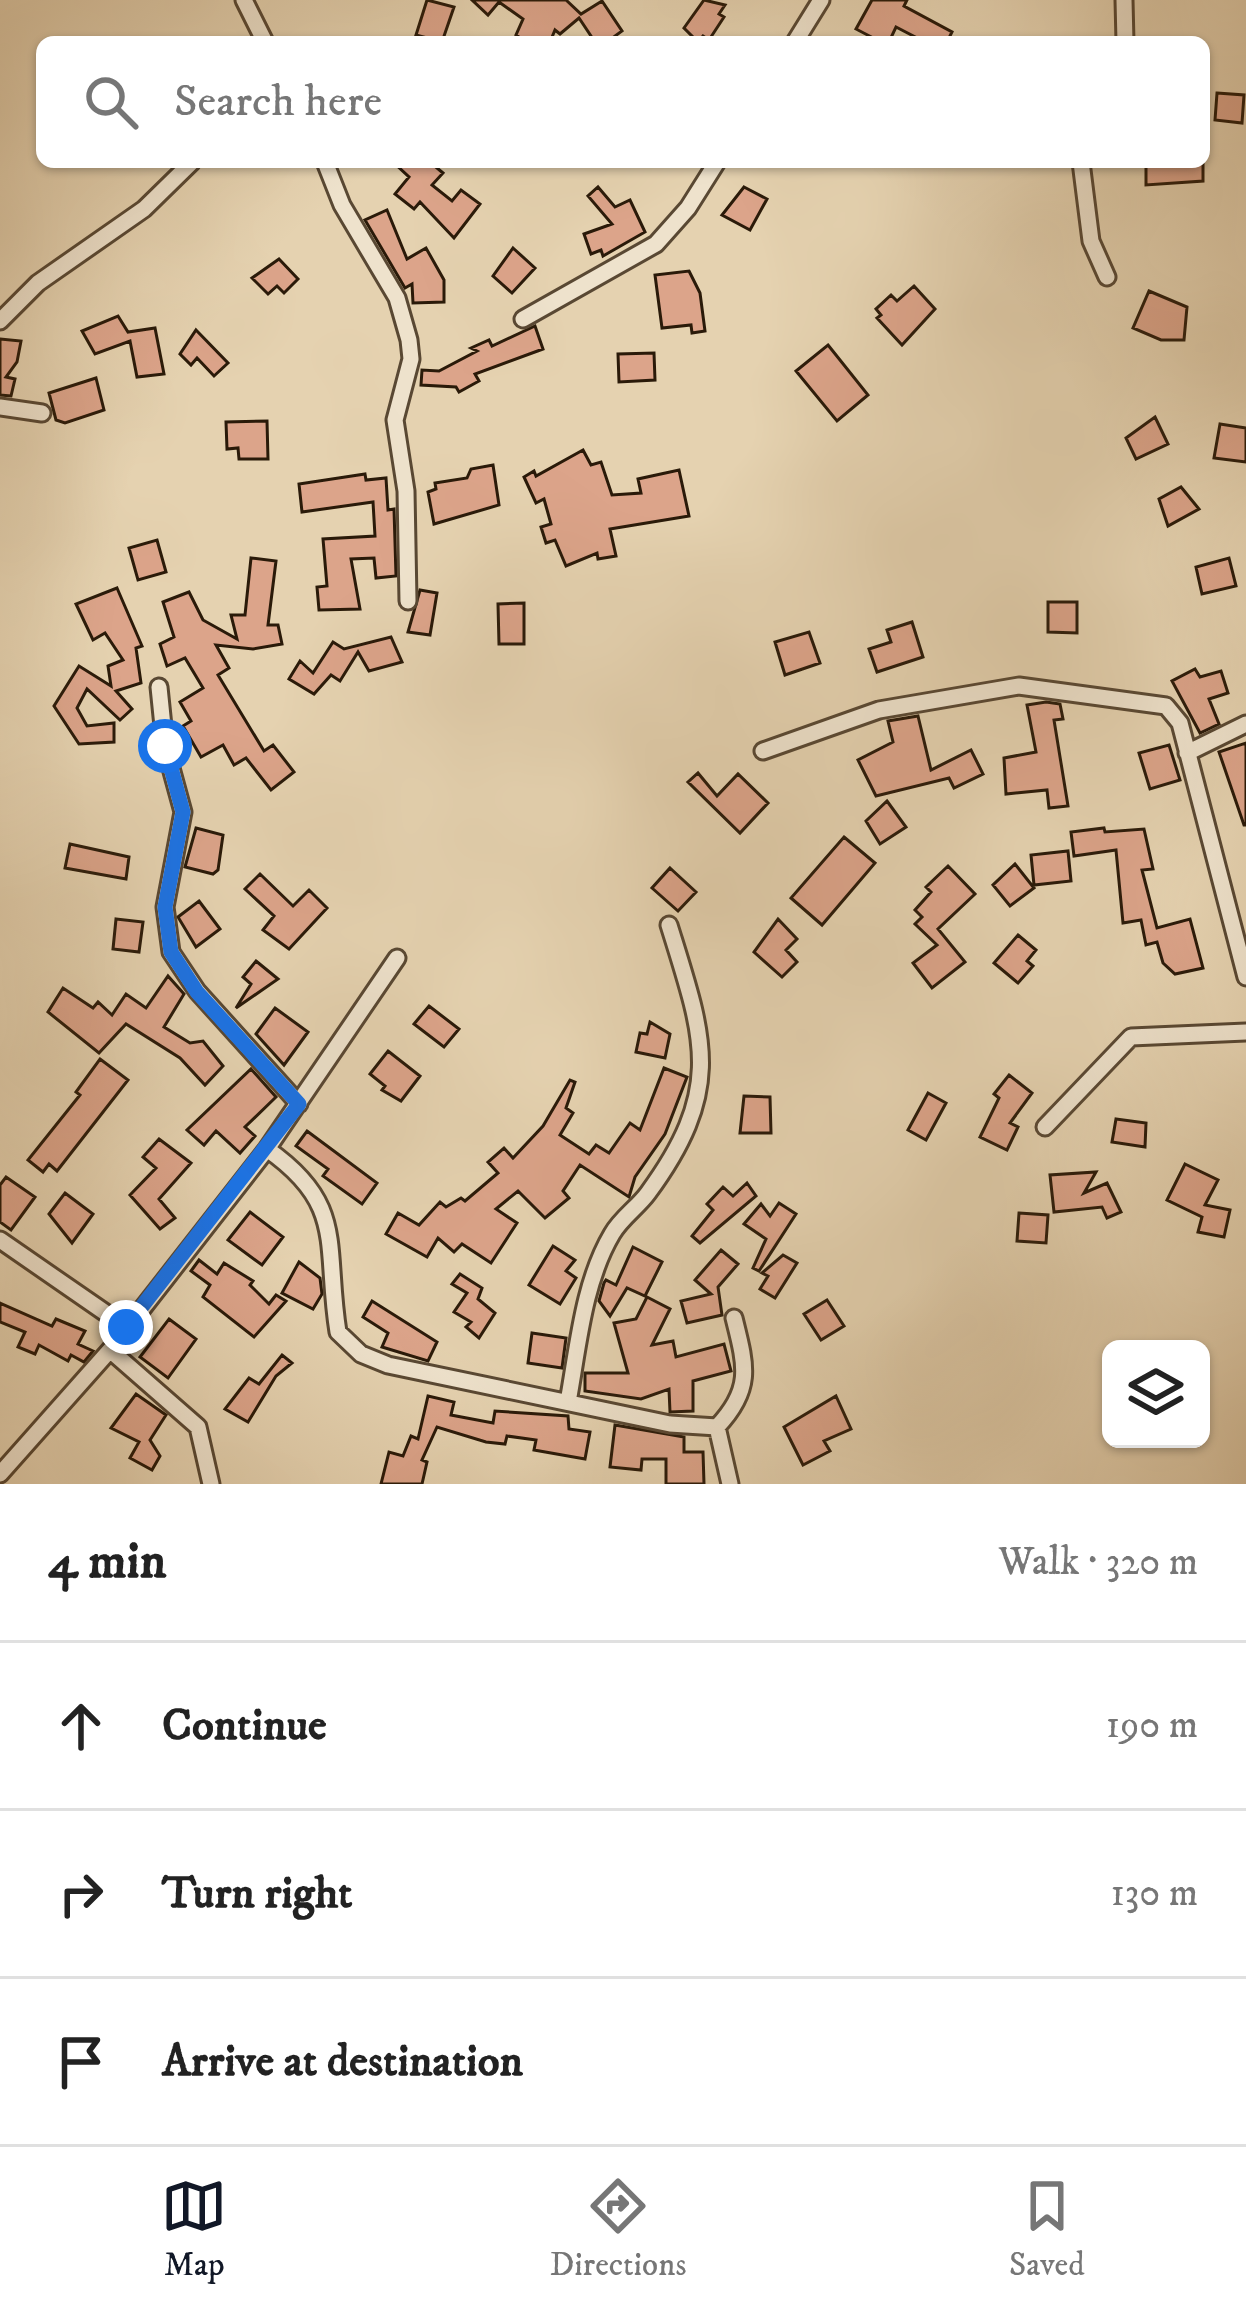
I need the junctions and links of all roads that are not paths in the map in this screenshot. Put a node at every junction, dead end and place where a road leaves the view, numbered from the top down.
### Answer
1 (244, 0) edge
2 (821, 0) edge
3 (1124, 0) edge
4 (262, 36) edge
5 (799, 36) edge
6 (1125, 36) edge
7 (186, 168) edge
8 (328, 168) edge
9 (713, 168) edge
10 (1082, 168) edge
11 (1107, 277) dead end
12 (524, 319) dead end
13 (0, 321) edge
14 (0, 406) edge
15 (42, 413) dead end
16 (408, 602) dead end
17 (159, 687) dead end
18 (1246, 724) edge
19 (763, 751) dead end
20 (1187, 753) junction
21 (669, 926) dead end
22 (397, 958) dead end
23 (1246, 977) edge
24 (1246, 1032) edge
25 (299, 1104) junction
26 (1045, 1127) dead end
27 (267, 1149) junction
28 (0, 1240) edge
29 (734, 1318) dead end
30 (126, 1327) junction
31 (110, 1351) junction
32 (568, 1402) junction
33 (717, 1427) junction
34 (0, 1474) edge
35 (211, 1484) edge
36 (730, 1484) edge

1 - 4 street
2 - 5 street
3 - 6 street
7 - 13 street
8 - 16 street
9 - 12 street
10 - 11 street
14 - 15 street
17 - 25 street
18 - 20 street
19 - 20 street
20 - 23 street
21 - 32 street
22 - 25 street
24 - 26 street
25 - 27 street
27 - 30 street
27 - 32 street
28 - 30 street
29 - 33 street
30 - 31 street
31 - 34 street
31 - 35 street
32 - 33 street
33 - 36 street

